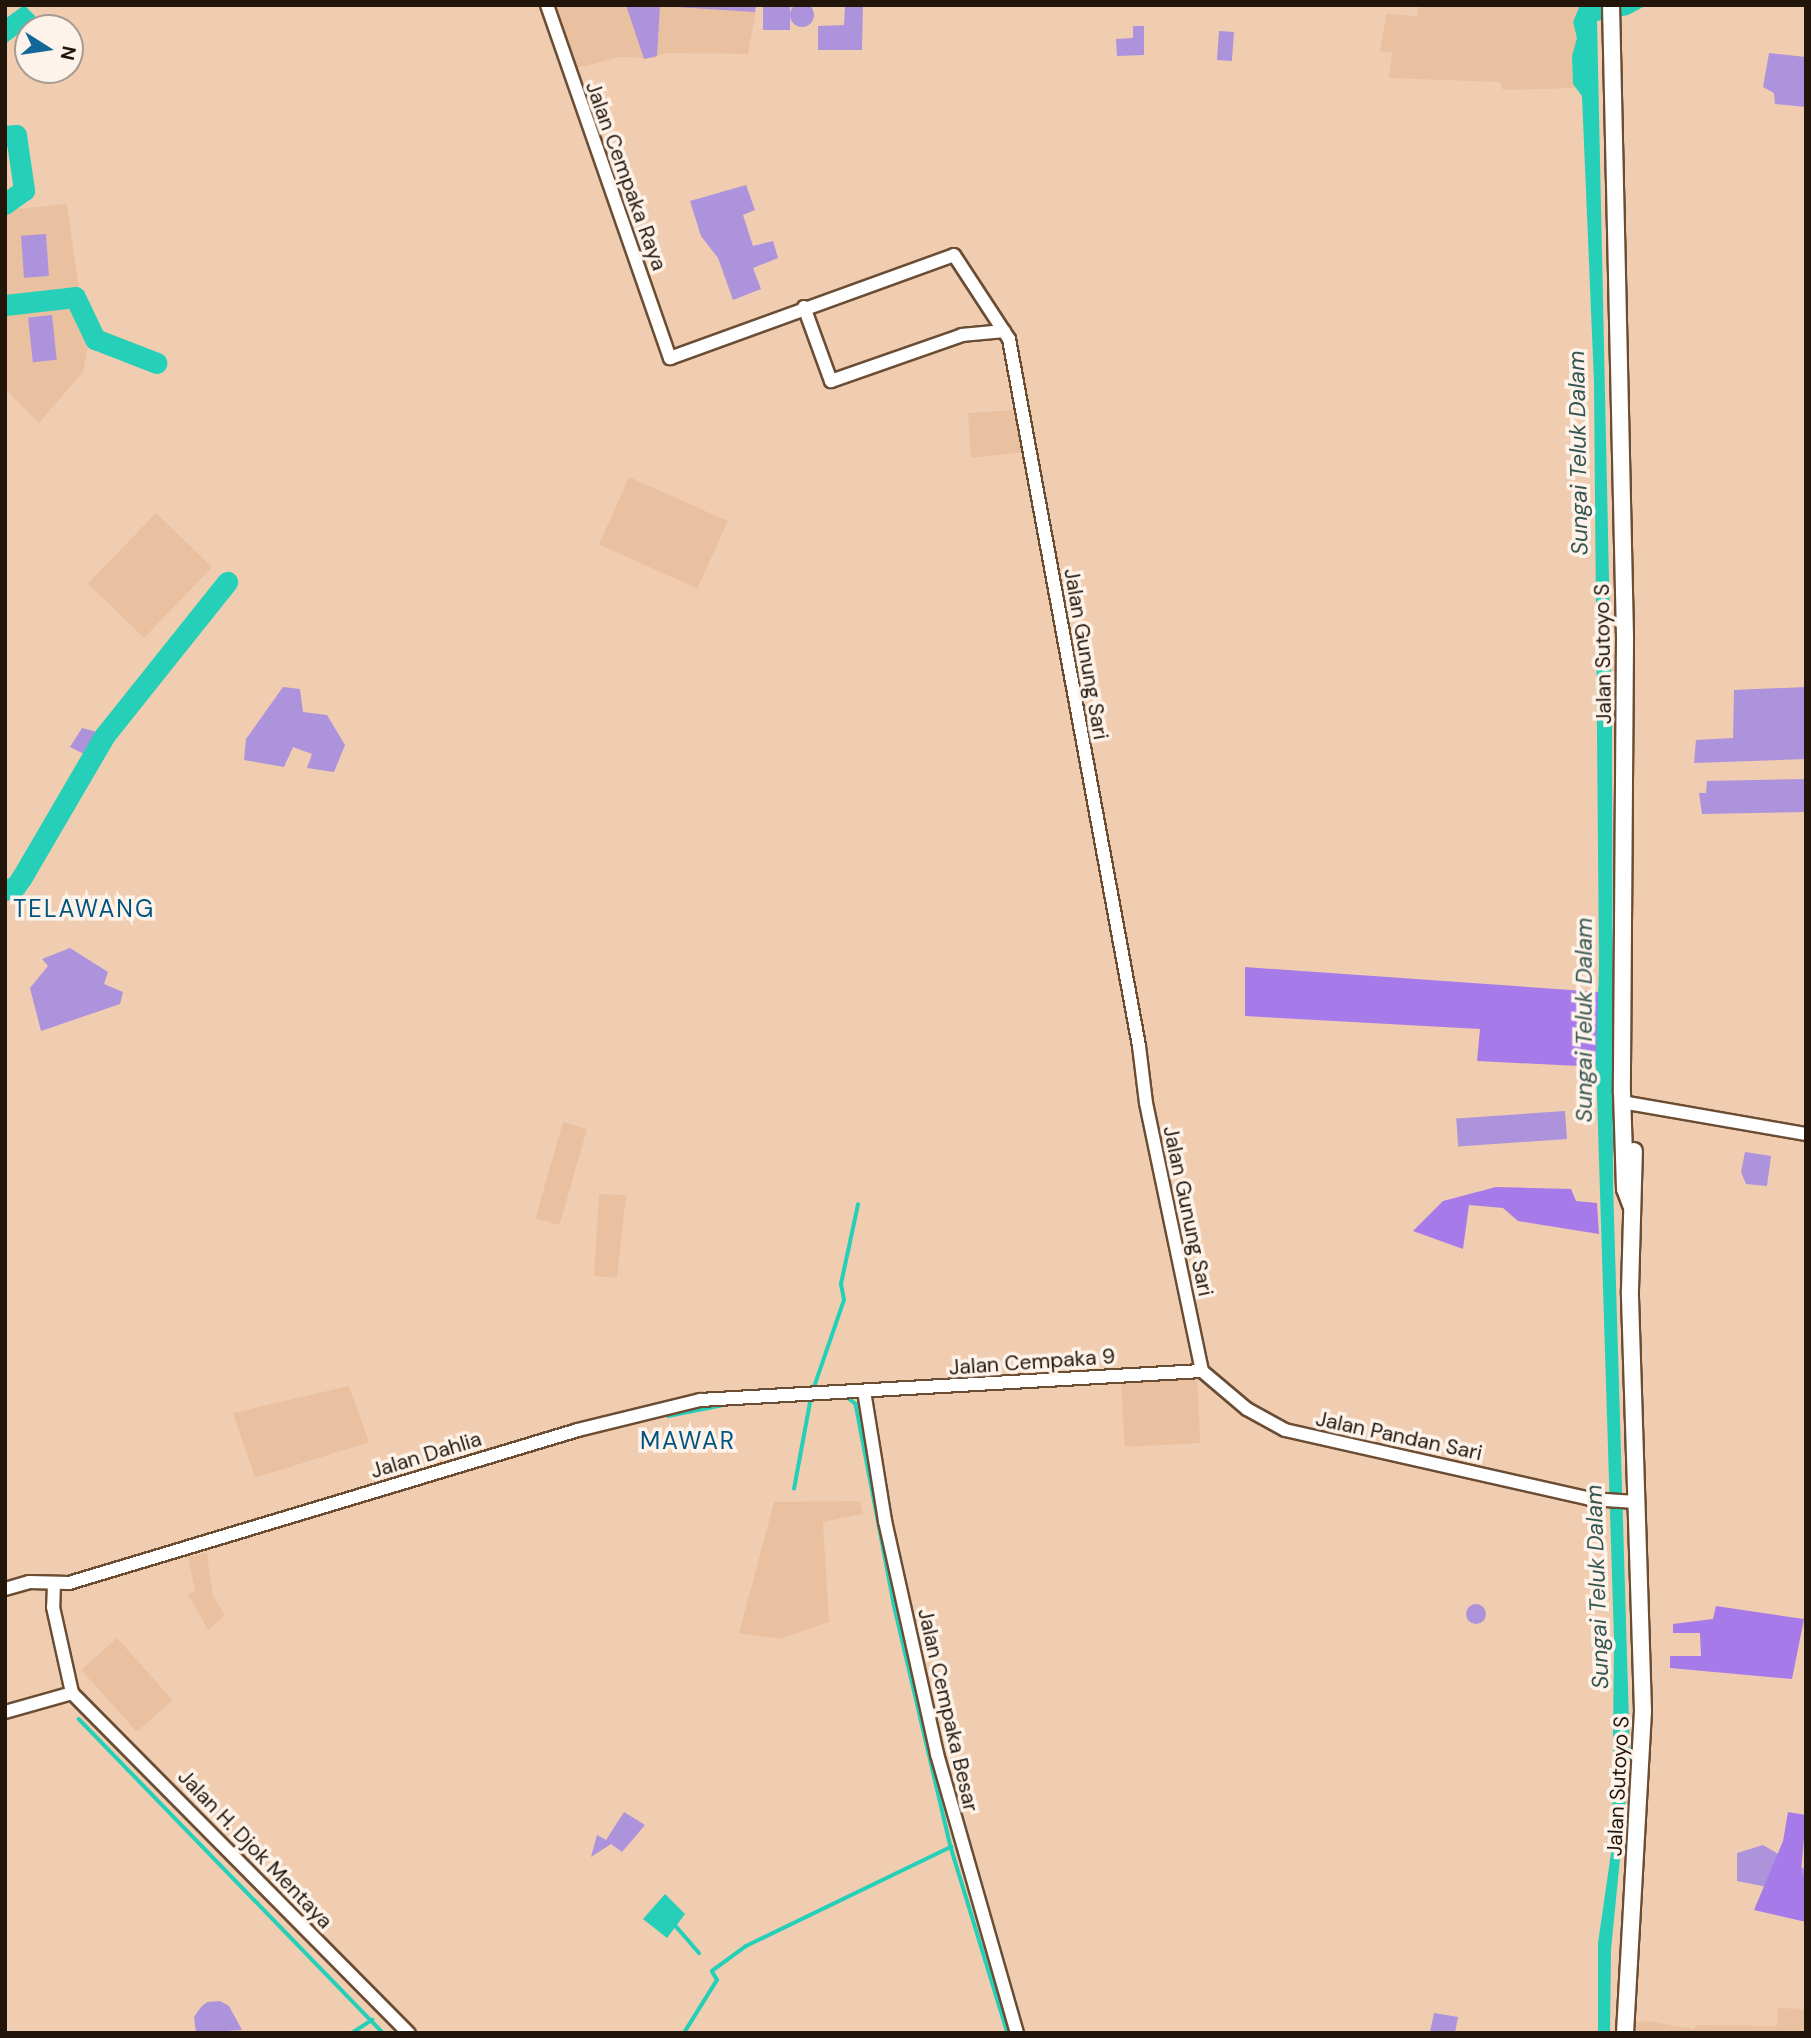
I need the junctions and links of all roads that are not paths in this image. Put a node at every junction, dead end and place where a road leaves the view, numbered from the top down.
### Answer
1 (547, 5) edge
2 (1611, 5) edge
3 (804, 307) junction
4 (1004, 331) junction
5 (670, 358) joint
6 (1627, 1103) junction
7 (1806, 1134) edge
8 (1202, 1371) junction
9 (864, 1391) junction
10 (1631, 1502) junction
11 (54, 1584) junction
12 (5, 1589) edge
13 (72, 1693) junction
14 (5, 1712) edge
15 (409, 2033) edge
16 (1017, 2033) edge
17 (1625, 2033) edge

1 - 5 street, Jalan Cempaka Raya
2 - 6 highway, Jalan Sutoyo S
3 - 4 street, Jalan Gunung Sari
3 - 4 street
3 - 5 street, Jalan Gunung Sari
4 - 8 street, Jalan Gunung Sari
6 - 7 street
6 - 10 highway, Jalan Sutoyo S
8 - 9 street, Jalan Cempaka 9
8 - 10 street, Jalan Pandan Sari
9 - 11 street, Jalan Dahlia
9 - 16 street, Jalan Cempaka Besar
10 - 17 highway, Jalan Sutoyo S
11 - 12 street, Jalan Dahlia
11 - 13 street
13 - 14 street
13 - 15 street, Jalan H. Djok Mentaya

